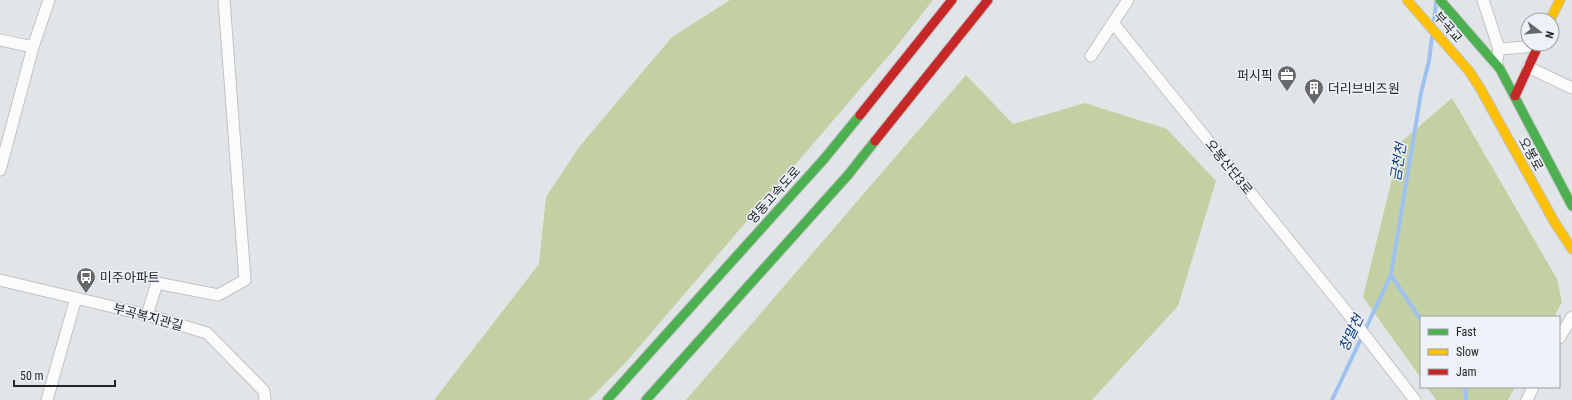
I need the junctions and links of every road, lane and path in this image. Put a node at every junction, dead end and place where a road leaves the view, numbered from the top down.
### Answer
1 (49, 0) edge
2 (224, 0) edge
3 (952, 0) edge
4 (988, 0) edge
5 (1128, 0) edge
6 (1407, 0) edge
7 (1440, 0) edge
8 (1483, 0) edge
9 (1560, 0) edge
10 (1554, 12) edge
11 (1113, 23) junction
12 (0, 40) edge
13 (1476, 41) joint
14 (33, 47) junction
15 (1520, 47) edge
16 (1499, 49) junction
17 (1535, 52) edge
18 (1091, 56) dead end
19 (1496, 64) junction
20 (1528, 67) junction
21 (1469, 71) joint
22 (1572, 88) edge
23 (1515, 96) junction
24 (0, 170) edge
25 (1569, 197) edge
26 (1572, 206) edge
27 (1572, 249) edge
28 (0, 280) edge
29 (76, 298) junction
30 (147, 316) junction
31 (1572, 316) edge
32 (1560, 336) edge
33 (1533, 388) edge
34 (46, 400) edge
35 (265, 400) edge
36 (606, 400) edge
37 (646, 400) edge
38 (1415, 400) edge
39 (1527, 400) edge

1 - 14 street
2 - 30 street
3 - 36 main road, 영동고속도로
4 - 37 main road
5 - 11 street
6 - 21 main road, 부곡교
7 - 13 main road, 부곡교
8 - 16 street
9 - 10 main road
11 - 18 street
11 - 38 street, 오봉산단3로
12 - 14 street
13 - 19 main road, 오봉로
14 - 24 street
15 - 16 street
16 - 19 street
17 - 20 main road
19 - 23 main road, 오봉로
20 - 22 street
20 - 23 main road
21 - 27 main road, 오봉로
23 - 25 main road, 오봉로
25 - 26 main road, 오봉로
28 - 29 street, 부곡복지관길
29 - 30 street, 부곡복지관길
29 - 34 street
30 - 35 street, 부곡복지관길
31 - 32 street
33 - 39 street

